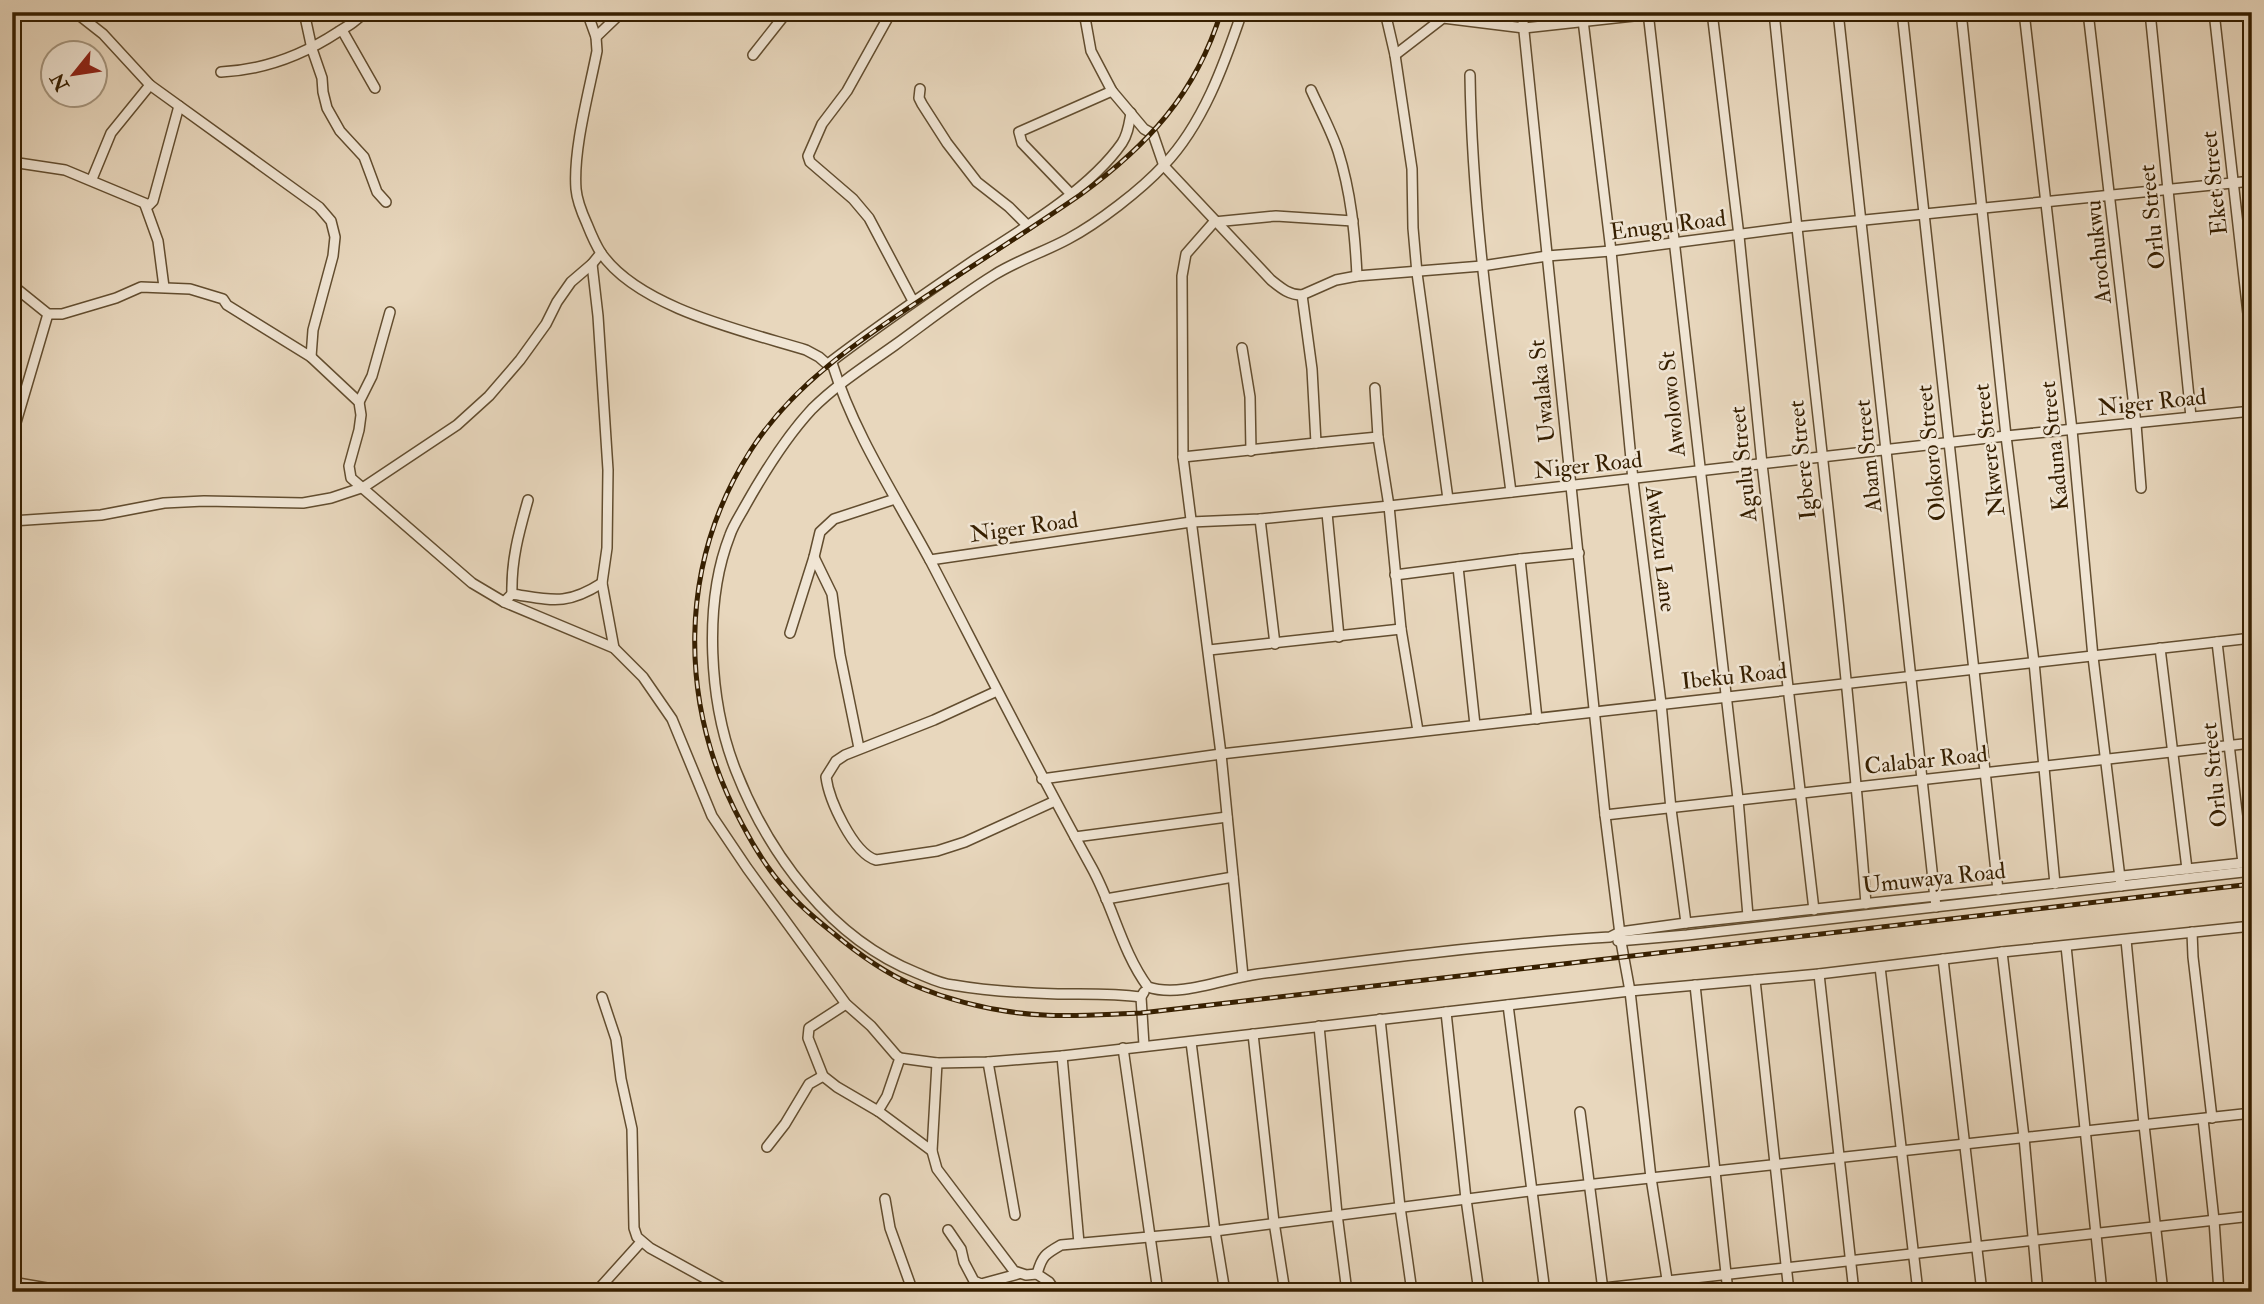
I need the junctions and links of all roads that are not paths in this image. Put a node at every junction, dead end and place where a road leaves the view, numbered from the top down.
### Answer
1 (22, 12) edge
2 (75, 12) edge
3 (304, 12) edge
4 (364, 12) edge
5 (587, 12) edge
6 (622, 12) edge
7 (787, 12) edge
8 (891, 12) edge
9 (1084, 12) edge
10 (1242, 12) edge
11 (1385, 12) edge
12 (1522, 12) edge
13 (1670, 12) edge
14 (1712, 12) edge
15 (1774, 12) edge
16 (1838, 12) edge
17 (1902, 12) edge
18 (1961, 12) edge
19 (2024, 12) edge
20 (2088, 12) edge
21 (2150, 12) edge
22 (2214, 12) edge
23 (1648, 14) edge
24 (1445, 15) edge
25 (1582, 17) edge
26 (12, 20) edge
27 (1524, 27) junction
28 (342, 30) junction
29 (596, 37) junction
30 (312, 49) junction
31 (752, 55) dead end
32 (1395, 55) junction
33 (221, 72) dead end
34 (1470, 75) dead end
35 (150, 85) junction
36 (375, 88) dead end
37 (920, 89) dead end
38 (1311, 90) dead end
39 (1112, 91) junction
40 (179, 106) junction
41 (1130, 113) junction
42 (12, 162) edge
43 (1164, 166) junction
44 (92, 179) junction
45 (2252, 181) edge
46 (2234, 183) junction
47 (2168, 191) junction
48 (1070, 193) junction
49 (2111, 195) junction
50 (386, 202) dead end
51 (2046, 202) junction
52 (145, 205) junction
53 (1982, 209) junction
54 (1923, 214) junction
55 (1860, 220) junction
56 (1353, 221) junction
57 (1214, 222) junction
58 (1027, 225) junction
59 (1795, 227) junction
60 (1739, 236) junction
61 (1673, 244) junction
62 (1611, 251) junction
63 (601, 253) junction
64 (1547, 256) junction
65 (592, 264) junction
66 (1482, 266) junction
67 (1417, 273) junction
68 (1357, 276) junction
69 (12, 285) edge
70 (164, 287) junction
71 (1302, 295) junction
72 (913, 301) junction
73 (390, 312) dead end
74 (48, 314) junction
75 (1242, 348) dead end
76 (2252, 349) edge
77 (311, 357) junction
78 (827, 365) junction
79 (839, 386) junction
80 (1375, 387) dead end
81 (359, 402) junction
82 (2252, 411) edge
83 (2191, 417) junction
84 (2136, 424) junction
85 (2072, 430) junction
86 (12, 436) edge
87 (2006, 436) junction
88 (1378, 437) junction
89 (1316, 443) junction
90 (1950, 443) junction
91 (1251, 451) junction
92 (1887, 451) junction
93 (1183, 457) junction
94 (1821, 457) junction
95 (1762, 464) junction
96 (1699, 472) junction
97 (1633, 480) junction
98 (1572, 485) junction
99 (364, 488) junction
100 (2141, 488) dead end
101 (1511, 492) junction
102 (895, 499) junction
103 (1448, 499) junction
104 (528, 500) dead end
105 (1389, 506) junction
106 (1327, 513) junction
107 (13, 518) edge
108 (1260, 519) junction
109 (1191, 522) junction
110 (1579, 553) junction
111 (814, 557) junction
112 (1520, 559) junction
113 (929, 560) junction
114 (1458, 567) junction
115 (1395, 575) junction
116 (603, 583) junction
117 (512, 594) junction
118 (504, 602) junction
119 (1401, 629) junction
120 (790, 633) dead end
121 (1339, 637) junction
122 (2252, 638) edge
123 (2217, 642) junction
124 (1275, 644) junction
125 (614, 648) junction
126 (2160, 648) junction
127 (1209, 650) junction
128 (2093, 657) junction
129 (2034, 662) junction
130 (1975, 668) junction
131 (1910, 676) junction
132 (1846, 682) junction
133 (1789, 689) junction
134 (997, 691) junction
135 (1726, 696) junction
136 (1661, 704) junction
137 (1595, 712) junction
138 (1537, 719) junction
139 (1475, 725) junction
140 (1418, 731) junction
141 (2252, 743) edge
142 (2231, 746) junction
143 (859, 748) junction
144 (2172, 752) junction
145 (1221, 754) junction
146 (2105, 759) junction
147 (2044, 766) junction
148 (1985, 774) junction
149 (1042, 779) junction
150 (1922, 780) junction
151 (1857, 786) junction
152 (1799, 792) junction
153 (1738, 799) junction
154 (1055, 802) junction
155 (1671, 809) junction
156 (1605, 815) junction
157 (1227, 817) junction
158 (1074, 837) junction
159 (2248, 862) edge
160 (2187, 869) junction
161 (2252, 871) edge
162 (1234, 877) junction
163 (2120, 881) junction
164 (2055, 884) junction
165 (1998, 890) junction
166 (1106, 899) junction
167 (1935, 902) junction
168 (1866, 904) junction
169 (1814, 911) junction
170 (1748, 916) junction
171 (1686, 923) junction
172 (2251, 926) edge
173 (2192, 932) junction
174 (2252, 933) edge
175 (1620, 937) junction
176 (2126, 940) junction
177 (2066, 946) junction
178 (2002, 952) junction
179 (1943, 958) junction
180 (1881, 967) junction
181 (1819, 974) junction
182 (1243, 976) junction
183 (1755, 980) junction
184 (1695, 985) junction
185 (1148, 987) junction
186 (1630, 990) junction
187 (603, 997) dead end
188 (1141, 997) junction
189 (846, 1004) junction
190 (1508, 1005) junction
191 (1446, 1012) junction
192 (1380, 1019) junction
193 (1319, 1026) junction
194 (1254, 1034) junction
195 (1191, 1042) junction
196 (1144, 1045) junction
197 (1123, 1048) junction
198 (1062, 1056) junction
199 (900, 1058) junction
200 (988, 1062) junction
201 (937, 1063) junction
202 (823, 1076) junction
203 (878, 1111) junction
204 (1580, 1112) dead end
205 (2252, 1113) edge
206 (2207, 1118) junction
207 (2144, 1125) junction
208 (2086, 1132) junction
209 (2024, 1136) junction
210 (1963, 1143) junction
211 (767, 1147) dead end
212 (932, 1151) junction
213 (1902, 1151) junction
214 (1838, 1158) junction
215 (1776, 1165) junction
216 (1714, 1171) junction
217 (1651, 1178) junction
218 (1588, 1185) junction
219 (1530, 1191) junction
220 (885, 1199) dead end
221 (1466, 1199) junction
222 (1400, 1208) junction
223 (1015, 1214) dead end
224 (1337, 1214) junction
225 (2252, 1216) edge
226 (2214, 1220) junction
227 (1274, 1222) junction
228 (2155, 1227) junction
229 (948, 1230) dead end
230 (1214, 1231) junction
231 (2097, 1233) junction
232 (1149, 1237) junction
233 (2034, 1239) junction
234 (641, 1242) junction
235 (1079, 1243) junction
236 (1976, 1245) junction
237 (1914, 1253) junction
238 (1850, 1260) junction
239 (1787, 1268) junction
240 (1018, 1274) junction
241 (1037, 1274) junction
242 (1726, 1276) junction
243 (1668, 1281) junction
244 (12, 1282) edge
245 (1602, 1289) edge
246 (70, 1292) edge
247 (596, 1292) edge
248 (730, 1292) edge
249 (913, 1292) edge
250 (1056, 1292) edge
251 (1158, 1292) edge
252 (1225, 1292) edge
253 (1285, 1292) edge
254 (1347, 1292) edge
255 (1412, 1292) edge
256 (1479, 1292) edge
257 (1545, 1292) edge
258 (1569, 1292) edge
259 (1669, 1292) edge
260 (1728, 1292) edge
261 (1789, 1292) edge
262 (1854, 1292) edge
263 (1918, 1292) edge
264 (1982, 1292) edge
265 (2038, 1292) edge
266 (2102, 1292) edge
267 (2163, 1292) edge
268 (2219, 1292) edge

1 - 26 street
2 - 35 street
3 - 30 street
4 - 28 street
5 - 29 street
6 - 29 street
7 - 31 street
8 - 72 street
9 - 39 street
10 - 43 street
11 - 32 street
12 - 27 street, Uwalaka St
13 - 23 street
14 - 60 street, Agulu Street
15 - 59 street, Igbere Street
16 - 55 street, Abam Street
17 - 54 street, Olokoro Street
18 - 53 street, Nkwere Street
19 - 51 street, Kaduna Street
20 - 49 street, Arochukwu
21 - 47 street, Orlu Street
22 - 46 street, Eket Street
23 - 25 street
23 - 61 street, Awolowo St
24 - 27 street
24 - 32 street
25 - 27 street
25 - 62 street, Awkuzu Lane
27 - 64 street, Uwalaka St
28 - 30 street
28 - 36 street
29 - 63 street
30 - 33 street
30 - 50 street
32 - 67 street
34 - 66 street
35 - 40 street
35 - 44 street
37 - 58 street
38 - 56 street
39 - 41 street
39 - 48 street
40 - 52 street
40 - 77 street
41 - 43 street
41 - 48 street
42 - 44 street
43 - 57 street
43 - 79 street
44 - 52 street
45 - 46 street, Enugu Road
46 - 47 street, Enugu Road
46 - 76 street, Eket Street
47 - 49 street, Enugu Road
47 - 83 street, Orlu Street
48 - 58 street
49 - 51 street, Enugu Road
49 - 84 street, Arochukwu
51 - 53 street, Enugu Road
51 - 85 street, Kaduna Street
52 - 70 street
53 - 54 street, Enugu Road
53 - 87 street, Nkwere Street
54 - 55 street, Enugu Road
54 - 90 street, Olokoro Street
55 - 59 street, Enugu Road
55 - 92 street, Abam Street
56 - 57 street
56 - 68 street
57 - 71 street
57 - 93 street
58 - 72 street
59 - 60 street, Enugu Road
59 - 94 street, Igbere Street
60 - 61 street, Enugu Road
60 - 95 street, Agulu Street
61 - 62 street, Enugu Road
61 - 96 street, Awolowo St
62 - 64 street, Enugu Road
62 - 97 street, Awkuzu Lane
63 - 65 street
63 - 78 street
64 - 66 street, Enugu Road
64 - 98 street, Uwalaka St
65 - 99 street
65 - 116 street
66 - 67 street, Enugu Road
66 - 101 street
67 - 68 street, Enugu Road
67 - 103 street
68 - 71 street, Enugu Road
69 - 74 street
70 - 74 street
70 - 77 street
71 - 89 street
72 - 78 street
73 - 81 street
74 - 86 street
75 - 91 street
77 - 81 street
78 - 79 street
79 - 102 street
79 - 188 street
80 - 88 street
81 - 99 street
82 - 83 street, Niger Road
83 - 84 street, Niger Road
84 - 85 street, Niger Road
84 - 100 street, Arochukwu
85 - 87 street, Niger Road
85 - 128 street, Kaduna Street
87 - 90 street, Niger Road
87 - 129 street, Nkwere Street
88 - 89 street
88 - 105 street
89 - 91 street
90 - 92 street, Niger Road
90 - 130 street, Olokoro Street
91 - 93 street
92 - 94 street, Niger Road
92 - 131 street, Abam Street
93 - 109 street
94 - 95 street, Niger Road
94 - 132 street, Igbere Street
95 - 96 street, Niger Road
95 - 133 street, Agulu Street
96 - 97 street, Niger Road
96 - 135 street, Awolowo St
97 - 98 street, Niger Road
97 - 136 street, Awkuzu Lane
98 - 101 street, Niger Road
98 - 110 street, Uwalaka St
99 - 107 street
99 - 118 street
101 - 103 street, Niger Road
102 - 111 street
102 - 113 street
103 - 105 street, Niger Road
104 - 117 street
105 - 106 street, Niger Road
105 - 115 street
106 - 108 street, Niger Road
106 - 121 street
108 - 109 street, Niger Road
108 - 124 street
109 - 113 street, Niger Road
109 - 127 street
110 - 112 street
110 - 137 street, Uwalaka St
111 - 120 street
111 - 143 street
112 - 114 street
112 - 138 street
113 - 134 street
114 - 115 street
114 - 139 street
115 - 119 street
116 - 117 street
116 - 125 street
117 - 118 street
118 - 125 street
119 - 121 street
119 - 140 street
121 - 124 street
122 - 123 street, Ibeku Road
123 - 126 street, Ibeku Road
123 - 142 street, Orlu Street
124 - 127 street
125 - 189 street
126 - 128 street, Ibeku Road
126 - 144 street
127 - 145 street
128 - 129 street, Ibeku Road
128 - 146 street, Kaduna Street
129 - 130 street, Ibeku Road
129 - 147 street, Nkwere Street
130 - 131 street, Ibeku Road
130 - 148 street, Olokoro Street
131 - 132 street, Ibeku Road
131 - 150 street, Abam Street
132 - 133 street, Ibeku Road
132 - 151 street, Igbere Street
133 - 135 street, Ibeku Road
133 - 152 street, Agulu Street
134 - 143 street
134 - 149 street
135 - 136 street, Ibeku Road
135 - 153 street, Awolowo St
136 - 137 street, Ibeku Road
136 - 155 street, Awkuzu Lane
137 - 138 street, Ibeku Road
137 - 156 street, Uwalaka St
138 - 139 street, Ibeku Road
139 - 140 street, Ibeku Road
140 - 145 street, Ibeku Road
141 - 142 street, Calabar Road
142 - 144 street, Calabar Road
142 - 159 street, Orlu Street
143 - 154 street
144 - 146 street, Calabar Road
144 - 160 street
145 - 149 street, Ibeku Road
145 - 157 street
146 - 147 street, Calabar Road
146 - 163 street, Kaduna Street
147 - 148 street, Calabar Road
147 - 164 street, Nkwere Street
148 - 150 street, Calabar Road
148 - 165 street, Olokoro Street
149 - 154 street
150 - 151 street, Calabar Road
150 - 167 street, Abam Street
151 - 152 street, Calabar Road
151 - 168 street, Igbere Street
152 - 153 street, Calabar Road
152 - 169 street, Agulu Street
153 - 155 street, Calabar Road
153 - 170 street, Awolowo St
154 - 158 street
155 - 156 street, Calabar Road
155 - 171 street, Awkuzu Lane
156 - 175 street, Uwalaka St
157 - 158 street
157 - 162 street
158 - 166 street
159 - 160 street, Umuwaya Road
160 - 163 street, Umuwaya Road
161 - 163 street, Umuwaya Road
162 - 166 street
162 - 182 street
163 - 164 street, Umuwaya Road
163 - 167 street, Umuwaya Road
164 - 165 street, Umuwaya Road
165 - 167 street, Umuwaya Road
166 - 185 street
167 - 168 street, Umuwaya Road
167 - 175 street, Umuwaya Road
168 - 169 street, Umuwaya Road
169 - 170 street, Umuwaya Road
170 - 171 street, Umuwaya Road
171 - 175 street, Umuwaya Road
172 - 173 street
172 - 174 street
173 - 176 street
173 - 206 street
175 - 182 street
175 - 186 street, Uwalaka St
176 - 177 street
176 - 207 street
177 - 178 street
177 - 208 street
178 - 179 street
178 - 209 street
179 - 180 street
179 - 210 street
180 - 181 street
180 - 213 street
181 - 183 street
181 - 214 street
182 - 185 street
183 - 184 street
183 - 215 street
184 - 186 street
184 - 216 street
185 - 188 street
186 - 190 street
186 - 217 street, Uwalaka St
187 - 234 street
188 - 196 street
189 - 199 street
189 - 202 street
190 - 191 street
190 - 219 street
191 - 192 street
191 - 221 street
192 - 193 street
192 - 222 street
193 - 194 street
193 - 224 street
194 - 195 street
194 - 227 street
195 - 196 street
195 - 230 street
196 - 197 street
197 - 198 street
197 - 232 street
198 - 200 street
198 - 235 street
199 - 201 street
199 - 203 street
200 - 201 street
200 - 223 street
201 - 212 street
202 - 203 street
202 - 211 street
203 - 212 street
204 - 218 street
205 - 206 street
206 - 207 street
206 - 226 street
207 - 208 street
207 - 228 street
208 - 209 street
208 - 231 street
209 - 210 street
209 - 233 street
210 - 213 street
210 - 236 street
212 - 240 street
213 - 214 street
213 - 237 street
214 - 215 street
214 - 238 street
215 - 216 street
215 - 239 street
216 - 217 street
216 - 242 street
217 - 218 street
217 - 243 street, Uwalaka St
218 - 219 street
218 - 245 street
219 - 221 street
219 - 257 street
220 - 249 street
221 - 222 street
221 - 256 street
222 - 224 street
222 - 255 street
224 - 227 street
224 - 254 street
225 - 226 street
226 - 228 street
226 - 268 street
227 - 230 street
227 - 253 street
228 - 231 street
228 - 267 street
229 - 240 street
230 - 232 street
230 - 252 street
231 - 233 street
231 - 266 street
232 - 235 street
232 - 251 street
233 - 236 street
233 - 265 street
234 - 247 street
234 - 248 street
235 - 241 street
236 - 237 street
236 - 264 street
237 - 238 street
237 - 263 street
238 - 239 street
238 - 262 street
239 - 242 street
239 - 261 street
240 - 241 street
241 - 250 street
242 - 243 street
242 - 260 street
243 - 245 street
243 - 259 street, Uwalaka St
244 - 246 street
245 - 258 street

